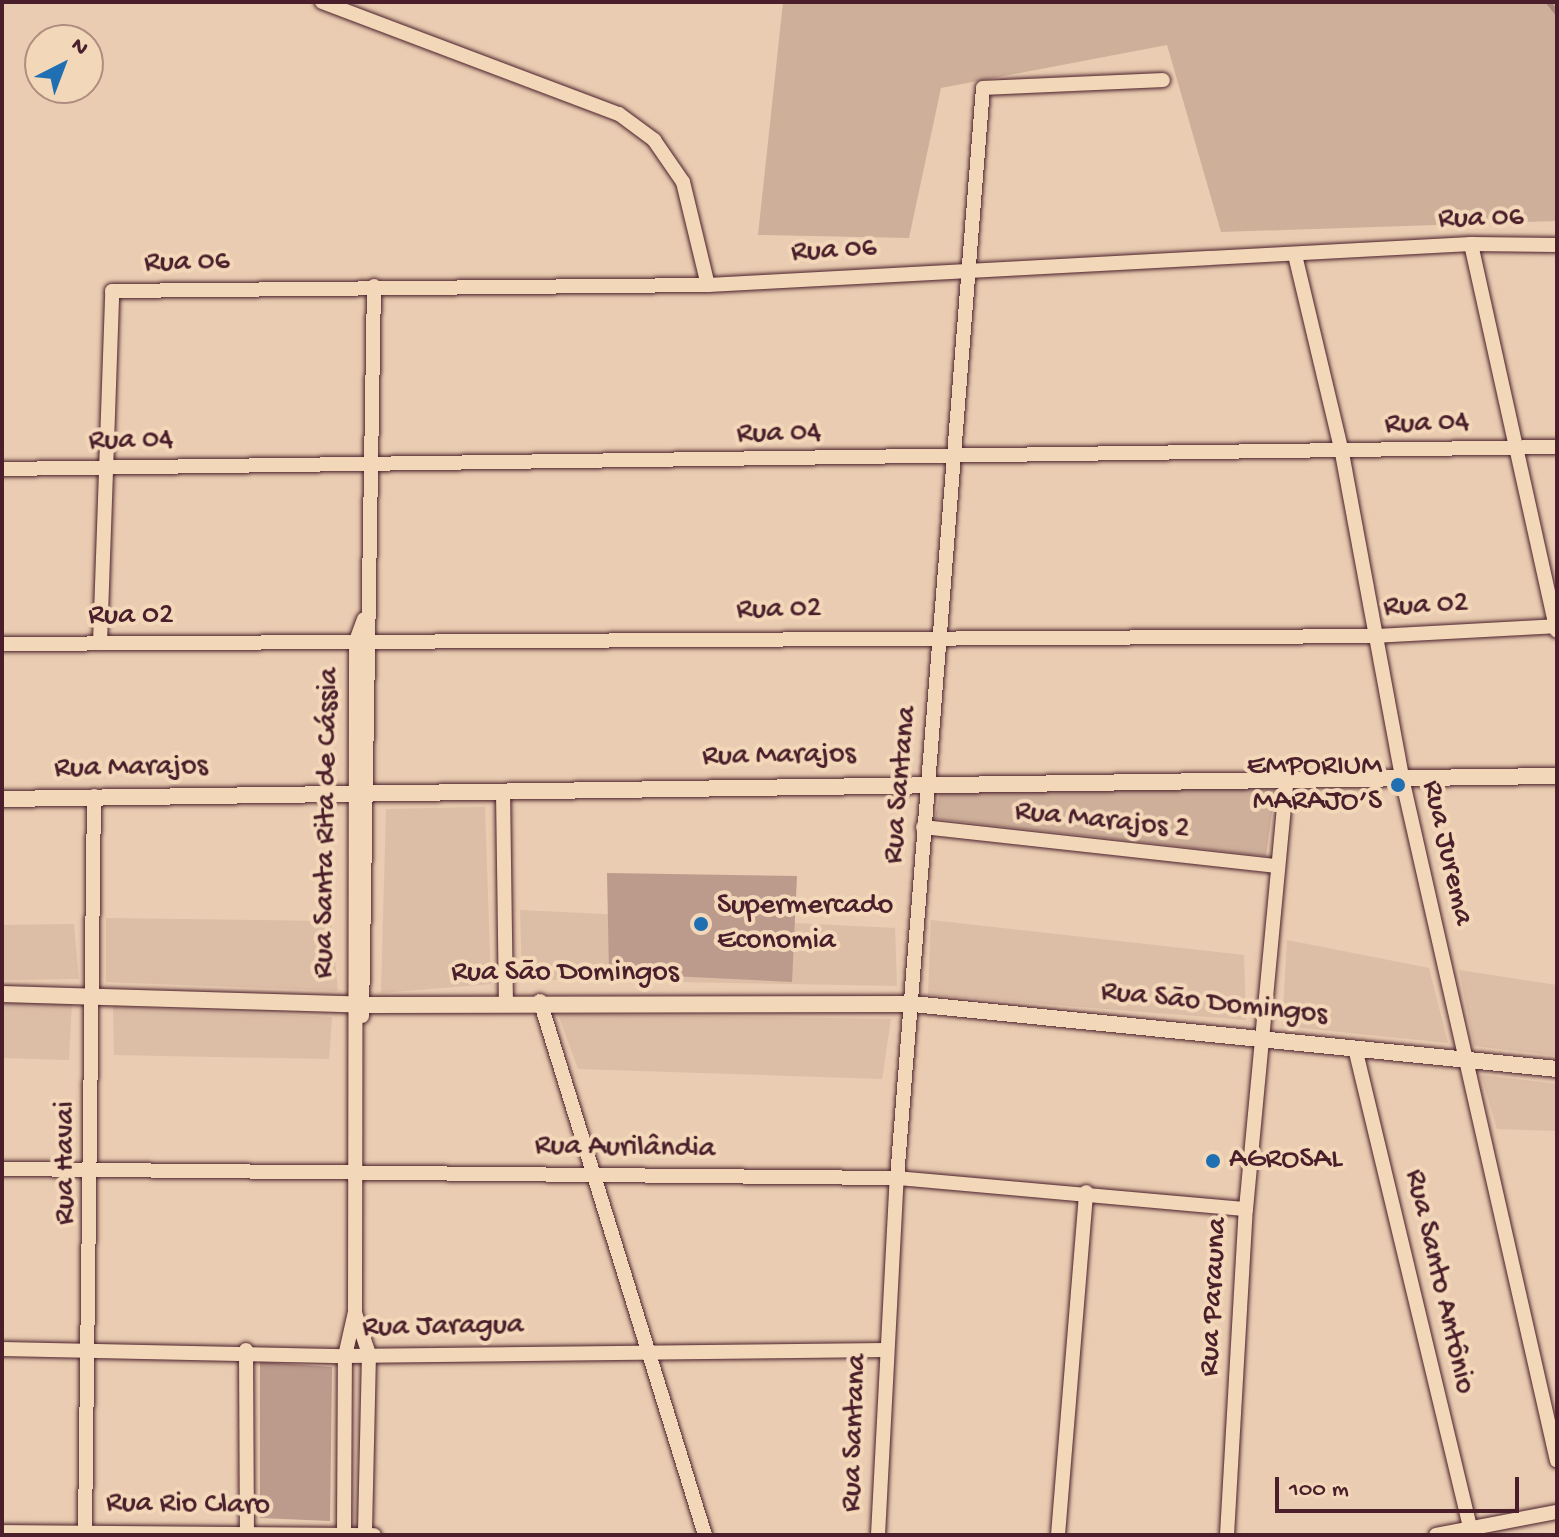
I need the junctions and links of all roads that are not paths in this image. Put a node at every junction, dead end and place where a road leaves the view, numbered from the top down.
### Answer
1 (322, 2) edge
2 (1163, 80) dead end
3 (1471, 244) junction
4 (1557, 245) edge
5 (1295, 255) junction
6 (970, 275) junction
7 (708, 285) junction
8 (374, 286) junction
9 (1557, 447) edge
10 (1517, 448) junction
11 (1342, 453) junction
12 (952, 460) junction
13 (369, 465) junction
14 (108, 468) junction
15 (2, 469) edge
16 (1557, 628) edge
17 (941, 635) junction
18 (1375, 636) junction
19 (363, 642) junction
20 (100, 643) junction
21 (2, 644) edge
22 (1287, 776) junction
23 (1557, 776) edge
24 (1402, 778) junction
25 (929, 781) junction
26 (503, 791) junction
27 (94, 796) junction
28 (361, 796) junction
29 (2, 799) edge
30 (923, 827) junction
31 (1275, 866) junction
32 (92, 992) junction
33 (2, 994) edge
34 (506, 1000) junction
35 (540, 1001) junction
36 (359, 1004) junction
37 (913, 1004) junction
38 (1265, 1035) junction
39 (1355, 1048) junction
40 (1465, 1058) junction
41 (1557, 1069) edge
42 (2, 1169) edge
43 (94, 1170) junction
44 (356, 1171) junction
45 (596, 1175) junction
46 (897, 1178) junction
47 (1086, 1192) junction
48 (1246, 1209) junction
49 (355, 1312) junction
50 (2, 1349) edge
51 (90, 1350) junction
52 (246, 1350) junction
53 (886, 1350) junction
54 (648, 1351) junction
55 (369, 1354) junction
56 (345, 1356) junction
57 (1557, 1461) edge
58 (1557, 1512) edge
59 (1470, 1527) junction
60 (85, 1531) junction
61 (2, 1532) edge
62 (247, 1532) junction
63 (344, 1534) edge
64 (365, 1534) edge
65 (374, 1535) edge
66 (705, 1535) edge
67 (878, 1535) edge
68 (1058, 1535) edge
69 (1227, 1535) edge
70 (1436, 1535) edge

1 - 7 street
2 - 6 street, Rua Santana
3 - 4 street, Rua 06
3 - 5 street, Rua 06
3 - 10 street
5 - 6 street, Rua 06
5 - 11 street, Rua Jurema
6 - 7 street, Rua 06
6 - 12 street, Rua Santana
7 - 8 street, Rua 06
8 - 13 street, Rua Santa Rita de Cássia
8 - 14 street, Rua 06
9 - 10 street, Rua 04
10 - 11 street, Rua 04
10 - 16 street
11 - 12 street, Rua 04
11 - 18 street, Rua Jurema
12 - 13 street, Rua 04
12 - 17 street, Rua Santana
13 - 14 street, Rua 04
13 - 19 street, Rua Santa Rita de Cássia
14 - 15 street, Rua 04
14 - 20 street
16 - 18 street, Rua 02
17 - 18 street, Rua 02
17 - 19 street, Rua 02
17 - 25 street, Rua Santana
18 - 24 street, Rua Jurema
19 - 20 street, Rua 02
19 - 28 street, Rua Santa Rita de Cássia
20 - 21 street, Rua 02
22 - 24 street, Rua Marajos
22 - 25 street, Rua Marajos
22 - 31 street, Rua Parauna
23 - 24 street, Rua Marajos
24 - 40 street, Rua Jurema
25 - 26 street, Rua Marajos
25 - 30 street, Rua Santana
26 - 28 street, Rua Marajos
26 - 34 street
27 - 28 street, Rua Marajos
27 - 29 street, Rua Marajos
27 - 32 street, Rua Havai
28 - 36 street, Rua Santa Rita de Cássia
30 - 31 street, Rua Marajos 2
30 - 37 street, Rua Santana
31 - 38 street, Rua Parauna
32 - 33 street, Rua São Domingos
32 - 36 street, Rua São Domingos
32 - 43 street, Rua Havai
34 - 35 street, Rua São Domingos
34 - 36 street, Rua São Domingos
35 - 37 street, Rua São Domingos
35 - 45 street
36 - 44 street, Rua Santa Rita de Cássia
37 - 38 street, Rua São Domingos
37 - 46 street, Rua Santana
38 - 39 street, Rua São Domingos
38 - 48 street, Rua Parauna
39 - 40 street, Rua São Domingos
39 - 59 street, Rua Santo Antônio
40 - 41 street, Rua São Domingos
40 - 57 street, Rua Jurema
42 - 43 street, Rua Aurilândia
43 - 44 street, Rua Aurilândia
43 - 51 street, Rua Havai
44 - 45 street, Rua Aurilândia
44 - 49 street, Rua Santa Rita de Cássia
45 - 46 street, Rua Aurilândia
45 - 54 street
46 - 47 street, Rua Aurilândia
46 - 53 street, Rua Santana
47 - 48 street, Rua Aurilândia
47 - 68 street
48 - 69 street, Rua Parauna
49 - 55 street, Rua Santa Rita de Cássia
49 - 56 street, Rua Santa Rita de Cássia
50 - 51 street, Rua Jaragua
51 - 52 street, Rua Jaragua
51 - 60 street, Rua Havai
52 - 56 street, Rua Jaragua
52 - 62 street
53 - 54 street, Rua Jaragua
53 - 67 street, Rua Santana
54 - 55 street, Rua Jaragua
54 - 66 street
55 - 56 street, Rua Jaragua
55 - 64 street, Rua Santa Rita de Cássia
56 - 63 street, Rua Santa Rita de Cássia
58 - 59 street
59 - 70 street
60 - 61 street, Rua Rio Claro
60 - 62 street, Rua Rio Claro
62 - 63 street, Rua Rio Claro
63 - 64 street, Rua Rio Claro
64 - 65 street, Rua Rio Claro

